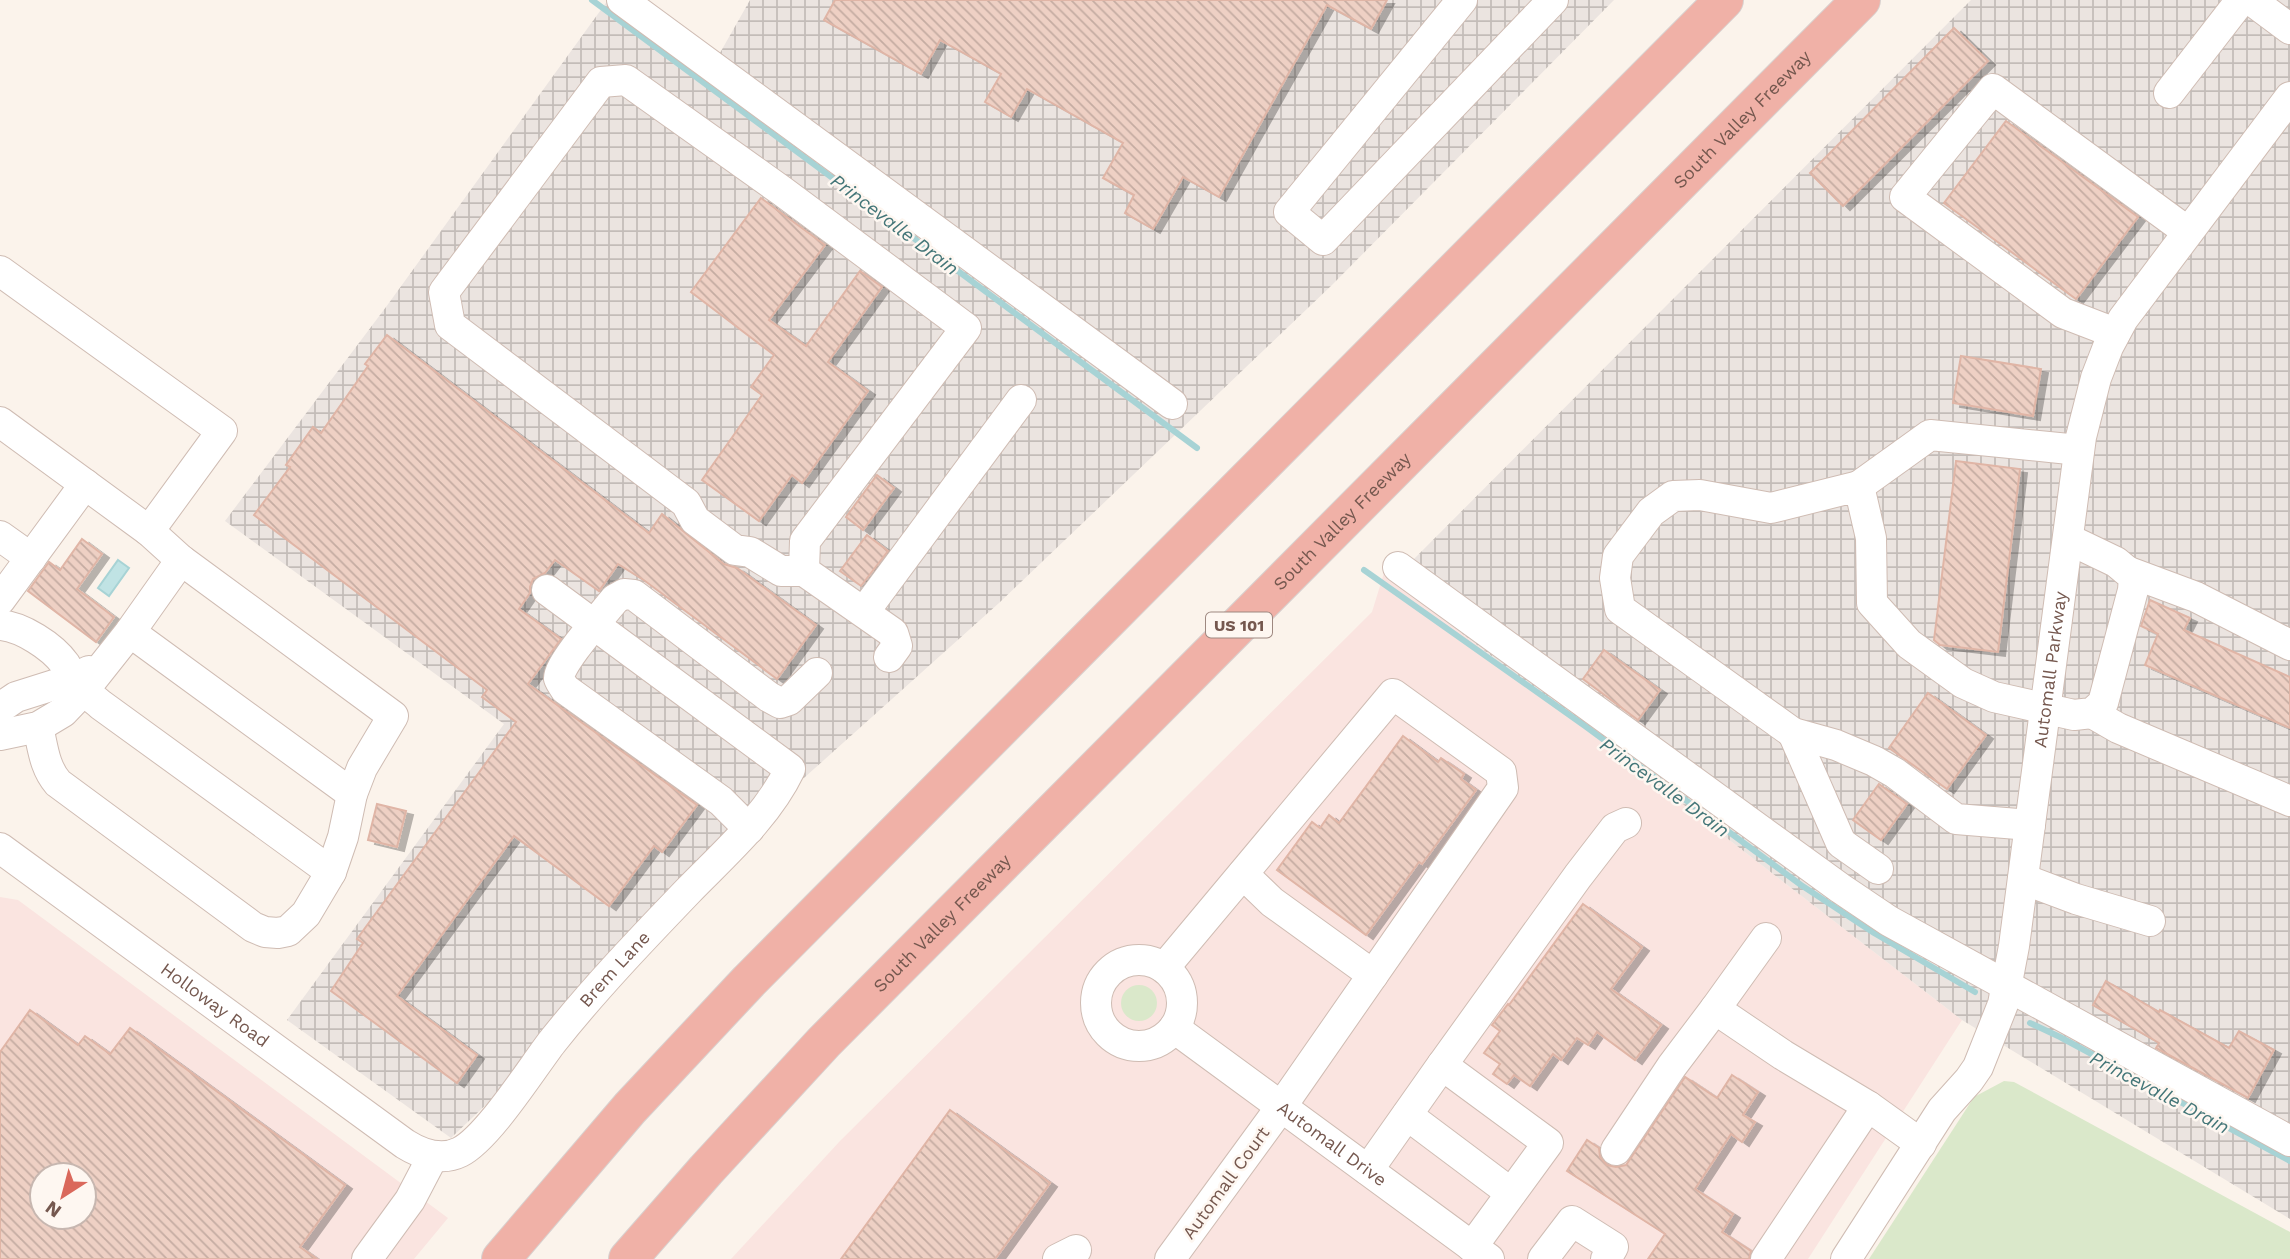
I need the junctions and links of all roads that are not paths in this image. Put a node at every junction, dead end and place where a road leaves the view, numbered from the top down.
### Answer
1 (622, 0) edge
2 (1462, 0) edge
3 (1553, 0) edge
4 (1724, 0) edge
5 (1861, 0) edge
6 (2241, 0) edge
7 (2251, 0) edge
8 (2290, 29) edge
9 (2169, 93) dead end
10 (2290, 97) edge
11 (2188, 232) junction
12 (0, 271) edge
13 (2115, 333) junction
14 (1021, 400) dead end
15 (1172, 404) dead end
16 (0, 422) edge
17 (2079, 450) junction
18 (85, 484) junction
19 (1859, 486) junction
20 (149, 531) junction
21 (0, 536) edge
22 (2068, 539) junction
23 (31, 558) junction
24 (181, 560) junction
25 (1398, 567) dead end
26 (804, 570) junction
27 (2129, 572) junction
28 (547, 590) dead end
29 (1, 603) edge
30 (864, 612) junction
31 (0, 625) edge
32 (594, 625) junction
33 (121, 643) junction
34 (2290, 645) edge
35 (889, 657) dead end
36 (817, 673) dead end
37 (78, 685) junction
38 (776, 700) junction
39 (0, 708) edge
40 (2045, 710) junction
41 (2092, 713) junction
42 (38, 727) junction
43 (1793, 733) junction
44 (0, 735) edge
45 (752, 741) junction
46 (352, 794) junction
47 (2290, 801) edge
48 (1626, 823) dead end
49 (2030, 825) junction
50 (749, 829) junction
51 (0, 848) edge
52 (1878, 869) dead end
53 (331, 872) junction
54 (1243, 874) junction
55 (2023, 879) junction
56 (2150, 921) dead end
57 (1766, 938) dead end
58 (1164, 968) junction
59 (1373, 975) junction
60 (2007, 987) junction
61 (1715, 1009) junction
62 (1174, 1028) junction
63 (1442, 1065) junction
64 (1868, 1106) junction
65 (1281, 1107) junction
66 (1407, 1115) junction
67 (2290, 1141) edge
68 (1921, 1144) junction
69 (1616, 1150) dead end
70 (433, 1156) junction
71 (706, 1170) junction
72 (1367, 1170) junction
73 (1511, 1193) junction
74 (1481, 1253) edge
75 (367, 1259) edge
76 (501, 1259) edge
77 (628, 1259) edge
78 (643, 1259) edge
79 (1170, 1259) edge
80 (1543, 1259) edge
81 (1606, 1259) edge
82 (1766, 1259) edge
83 (1846, 1259) edge

1 - 15 street
2 - 3 street
4 - 76 highway
5 - 71 highway, South Valley Freeway / US 101
6 - 9 street
7 - 8 street
10 - 11 street, Automall Parkway
11 - 13 street, Automall Parkway
11 - 13 street
12 - 20 street
13 - 17 street, Automall Parkway
14 - 30 street
16 - 18 street
17 - 19 street
17 - 22 street, Automall Parkway
18 - 20 street
18 - 23 street
19 - 40 street
19 - 43 street
20 - 24 street
21 - 23 street
22 - 27 street
22 - 40 street, Automall Parkway
23 - 29 street
24 - 33 street
24 - 46 street
25 - 60 street
26 - 26 street
26 - 30 street
27 - 34 street
27 - 41 street
28 - 32 street
30 - 35 street
31 - 37 street
32 - 38 street
32 - 45 street
32 - 50 street
33 - 37 street
33 - 46 street
36 - 38 street
37 - 39 street
37 - 42 street
37 - 53 street
38 - 45 street
40 - 41 street
40 - 49 street, Automall Parkway
41 - 47 street
42 - 44 street
42 - 53 street
43 - 49 street
43 - 52 street
45 - 50 street, Brem Lane
46 - 53 street
48 - 63 street
49 - 55 street, Automall Parkway
50 - 70 street, Brem Lane
51 - 70 street, Holloway Road
54 - 58 street
54 - 59 street
54 - 59 street, Automall Court
55 - 56 street
55 - 60 street, Automall Parkway
57 - 61 street
58 - 62 street
58 - 62 street
59 - 65 street, Automall Court
60 - 67 street
60 - 68 street, Automall Parkway
61 - 64 street
61 - 69 street
62 - 65 street, Automall Drive
63 - 66 street
63 - 73 street
64 - 68 street
64 - 82 street
65 - 72 street, Automall Drive
65 - 79 street, Automall Court
66 - 72 street
66 - 73 street
68 - 83 street, Automall Parkway
70 - 75 street
71 - 77 highway, South Valley Freeway / US 101
71 - 78 highway
72 - 74 street, Automall Drive
73 - 74 street
80 - 81 street

